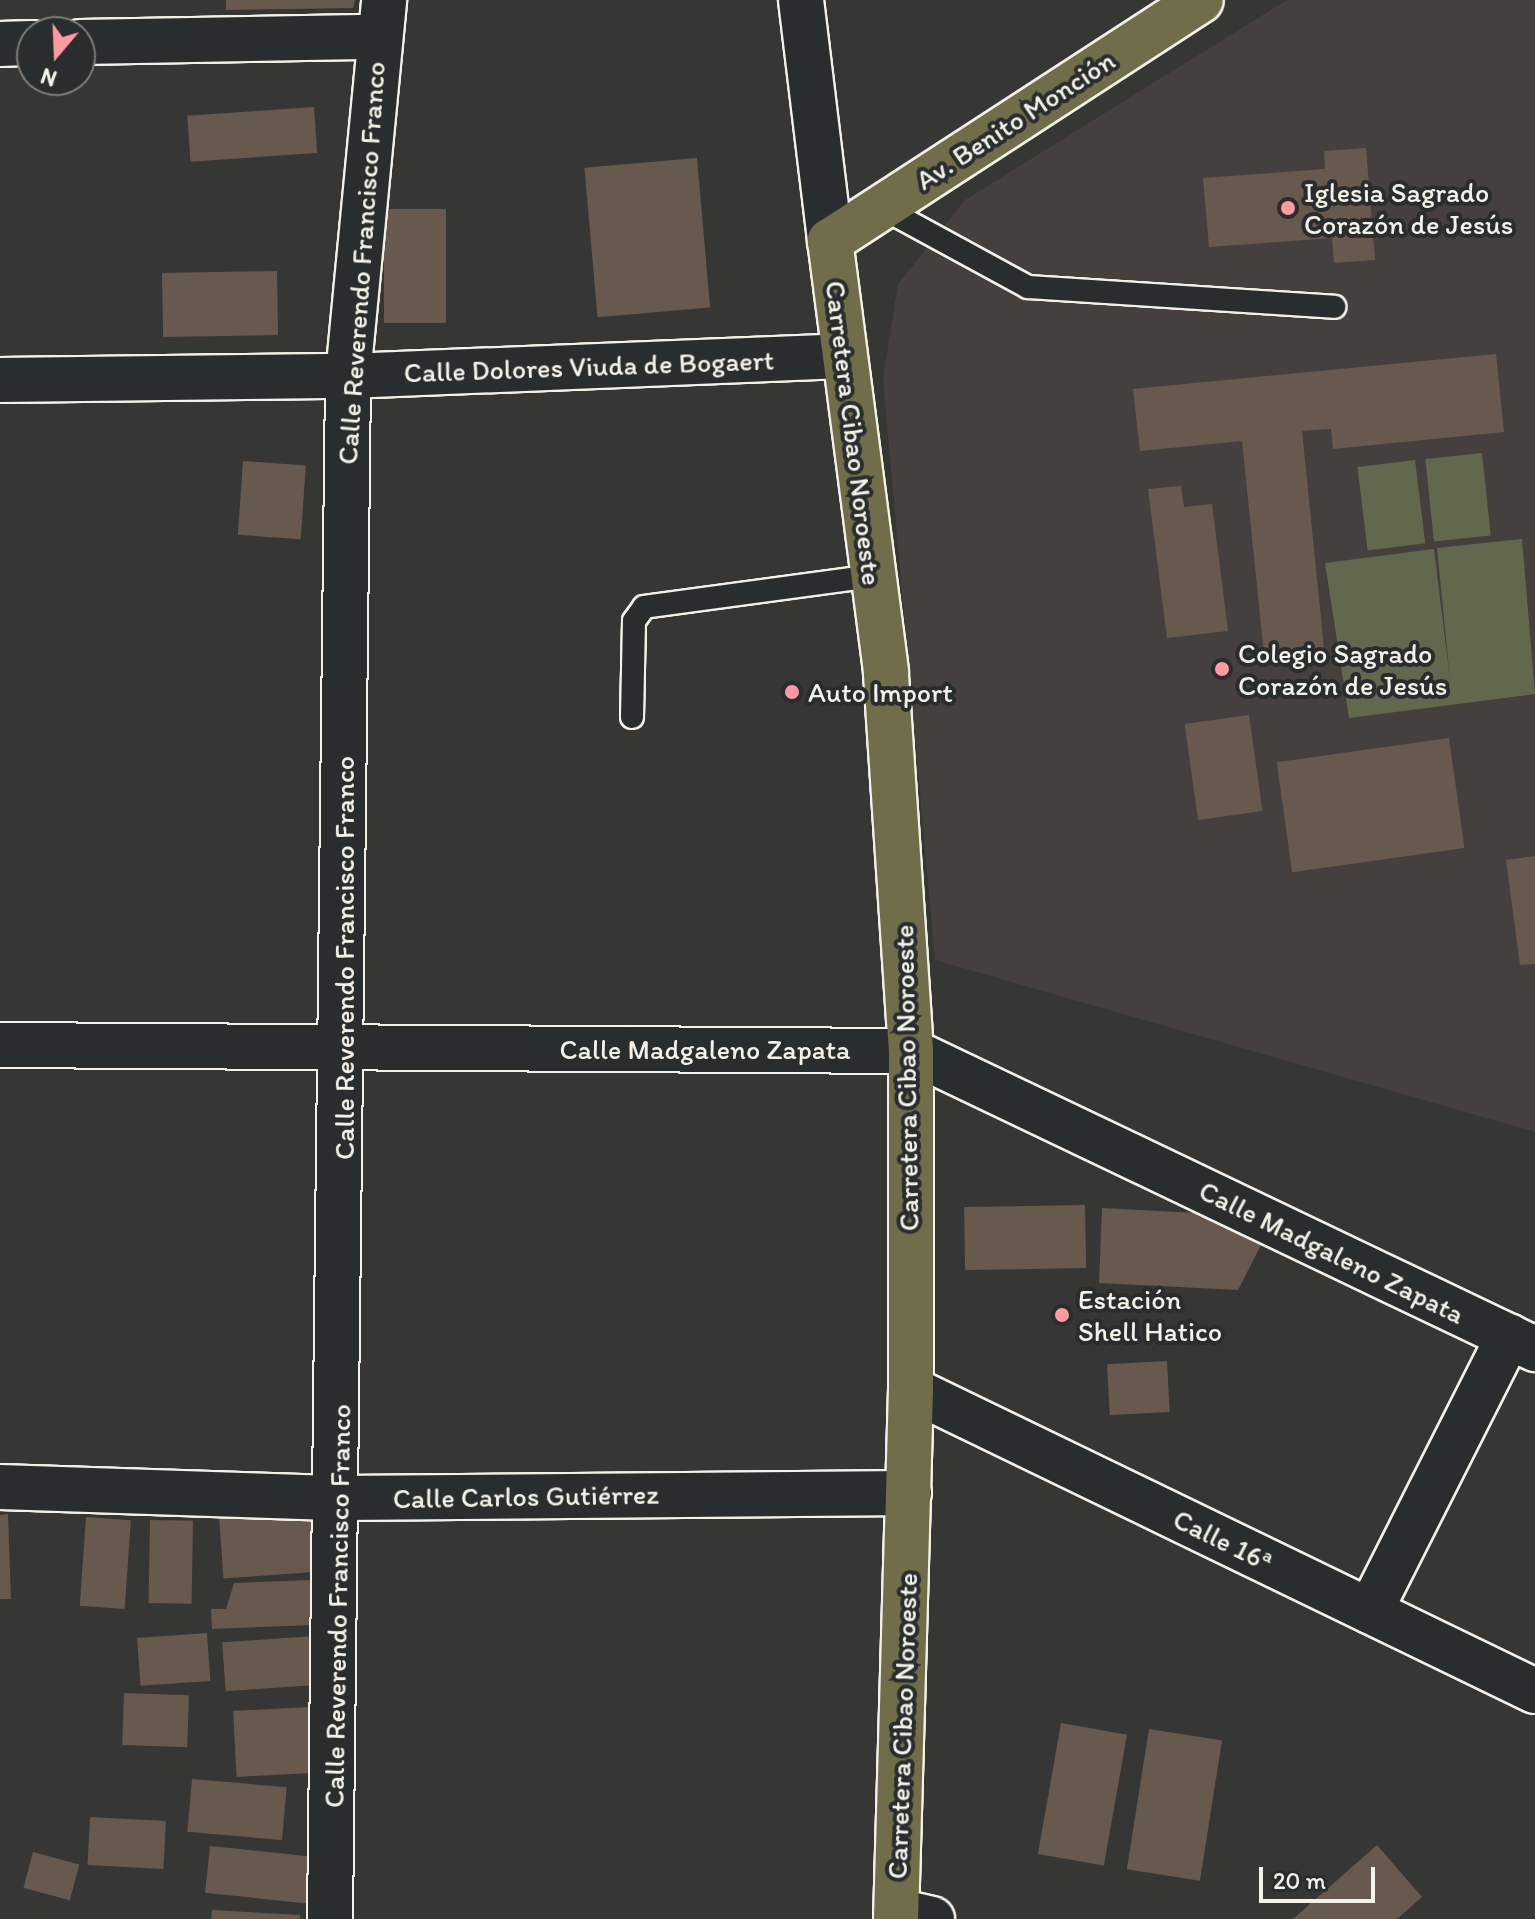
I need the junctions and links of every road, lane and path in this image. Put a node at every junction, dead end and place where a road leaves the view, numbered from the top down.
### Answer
1 (801, 0) edge
2 (1201, 0) edge
3 (380, 18) edge
4 (96, 41) edge
5 (881, 207) junction
6 (830, 241) junction
7 (1334, 307) dead end
8 (843, 356) junction
9 (348, 376) junction
10 (0, 380) edge
11 (872, 576) junction
12 (632, 717) dead end
13 (0, 1045) edge
14 (911, 1051) junction
15 (343, 1053) junction
16 (1522, 1343) edge
17 (911, 1389) junction
18 (0, 1487) edge
19 (909, 1493) junction
20 (340, 1498) junction
21 (1370, 1611) junction
22 (1535, 1691) edge
23 (908, 1916) edge
24 (330, 1919) edge

1 - 6 street
2 - 5 main road, Av. Benito Monción
3 - 4 street
3 - 9 street, Calle Reverendo Francisco Franco
5 - 6 main road, Av. Benito Monción
5 - 7 lane
6 - 8 main road, Carretera Cibao Noroeste
8 - 9 street, Calle Dolores Viuda de Bogaert
8 - 11 main road, Carretera Cibao Noroeste
9 - 10 street, Calle Dolores Viuda de Bogaert
9 - 15 street, Calle Reverendo Francisco Franco
11 - 12 lane
11 - 14 main road, Carretera Cibao Noroeste
13 - 15 street, Calle Madgaleno Zapata
14 - 15 street, Calle Madgaleno Zapata
14 - 16 street, Calle Madgaleno Zapata
14 - 17 main road, Carretera Cibao Noroeste
15 - 20 street, Calle Reverendo Francisco Franco
16 - 21 street
17 - 19 main road, Carretera Cibao Noroeste
17 - 21 street, Calle 16ª
18 - 20 street, Calle Carlos Gutiérrez
19 - 20 street, Calle Carlos Gutiérrez
19 - 23 main road, Carretera Cibao Noroeste
20 - 24 street, Calle Reverendo Francisco Franco
21 - 22 street, Calle 16ª

